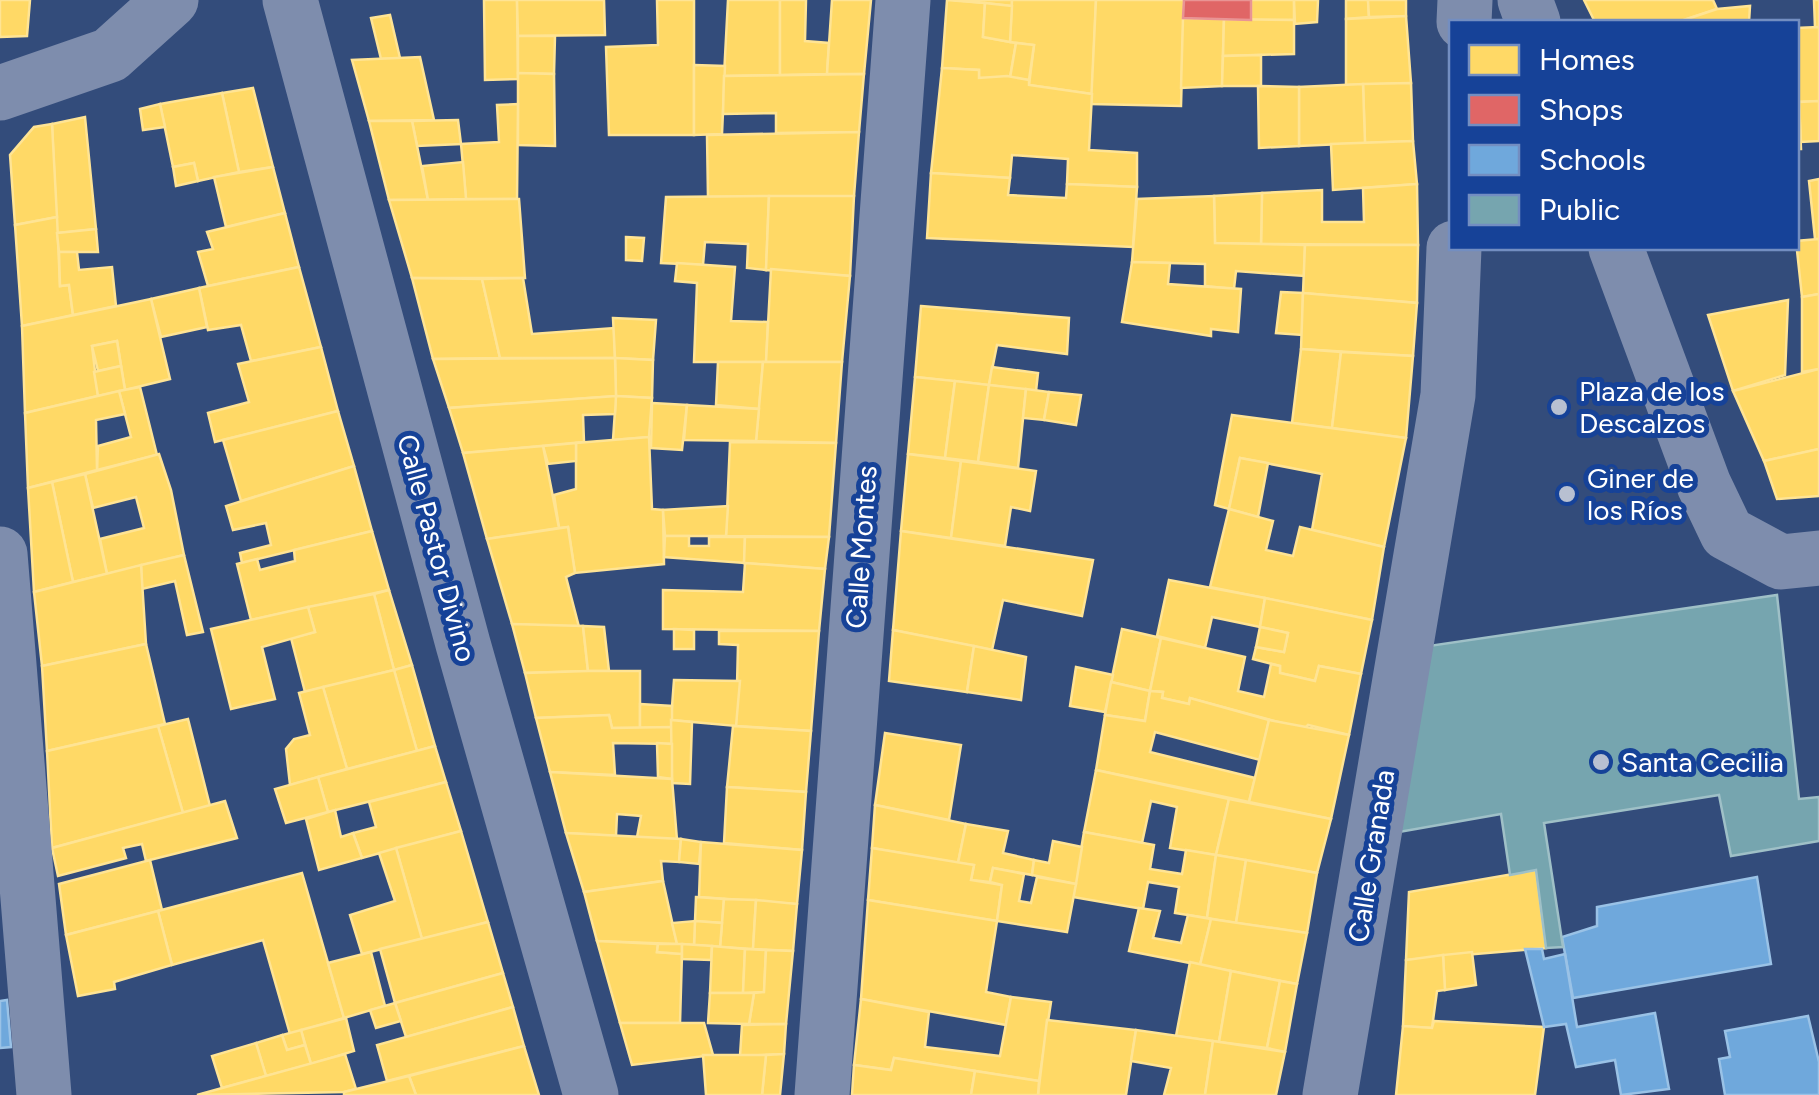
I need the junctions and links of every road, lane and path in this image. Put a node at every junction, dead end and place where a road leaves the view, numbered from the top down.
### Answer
1 (171, 0) edge
2 (290, 0) edge
3 (903, 0) edge
4 (0, 93) edge
5 (1454, 250) edge
6 (1617, 250) edge
7 (0, 554) edge
8 (1819, 558) edge
9 (44, 1095) edge
10 (592, 1095) edge
11 (822, 1095) edge
12 (1330, 1095) edge

1 - 4 street
2 - 10 street, Calle Pastor Divino
3 - 11 street, Calle Montes
5 - 12 street, Calle Granada
6 - 8 street
7 - 9 street

